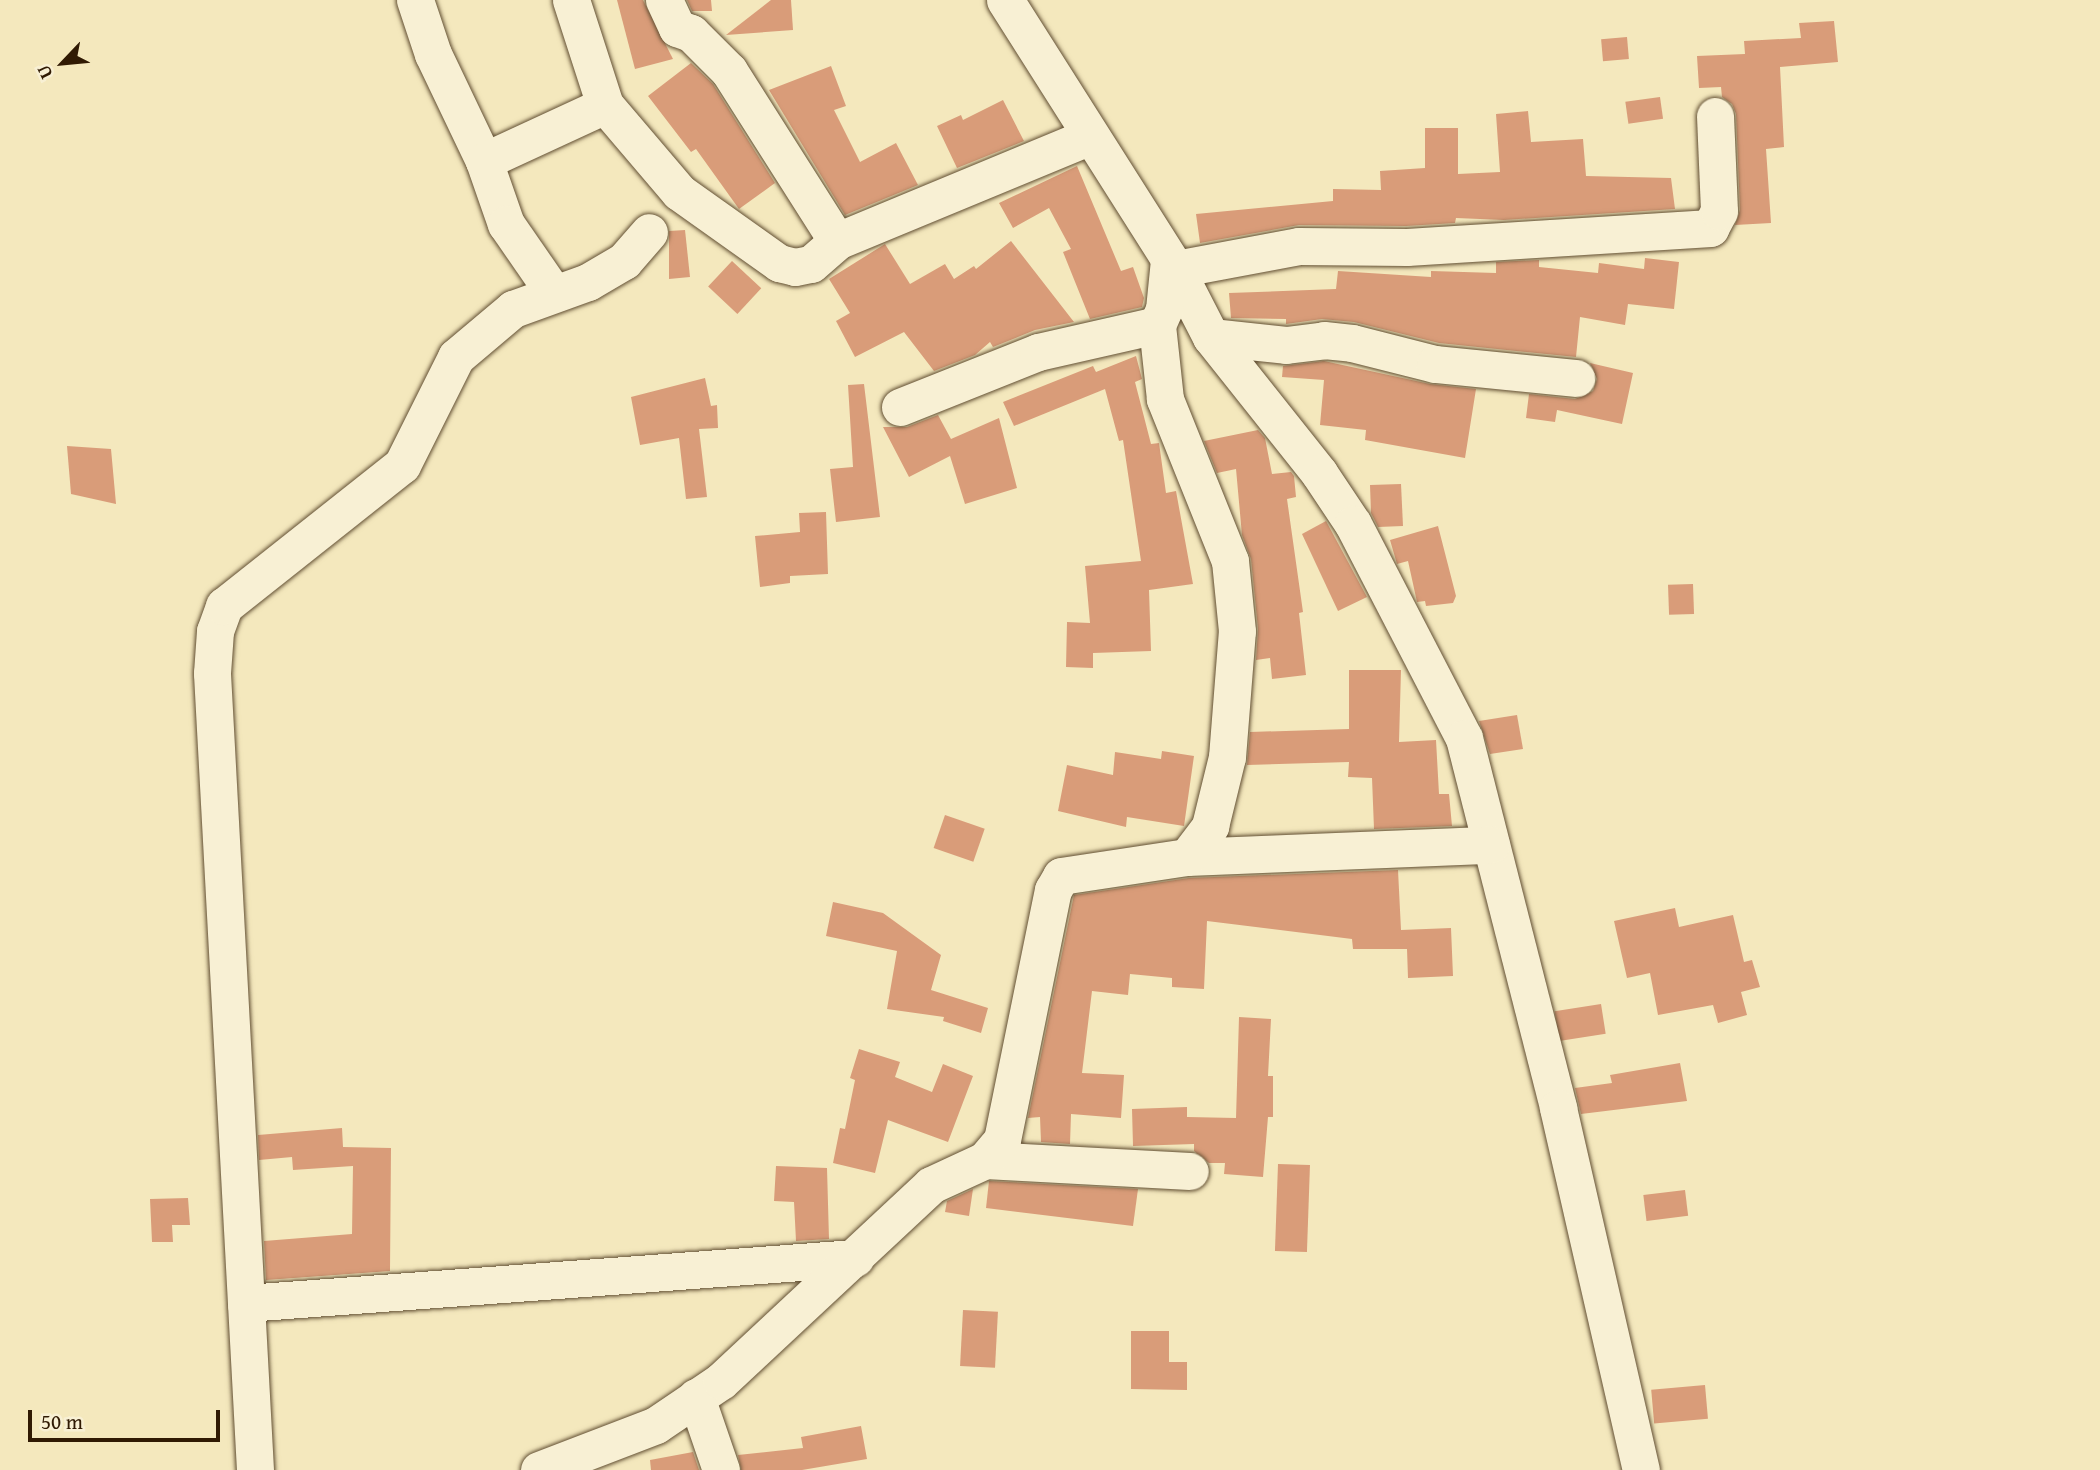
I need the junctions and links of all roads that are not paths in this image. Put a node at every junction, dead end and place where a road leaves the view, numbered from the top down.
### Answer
1 (415, 0) edge
2 (571, 0) edge
3 (664, 0) edge
4 (1006, 0) edge
5 (605, 105) junction
6 (1715, 116) dead end
7 (1090, 136) junction
8 (484, 161) junction
9 (649, 232) dead end
10 (837, 242) junction
11 (1172, 265) junction
12 (553, 292) junction
13 (1157, 325) junction
14 (1211, 337) junction
15 (1576, 378) dead end
16 (900, 407) dead end
17 (1491, 845) junction
18 (1187, 857) junction
19 (985, 1160) junction
20 (1190, 1171) dead end
21 (855, 1258) junction
22 (246, 1303) junction
23 (696, 1398) junction
24 (255, 1470) edge
25 (539, 1470) edge
26 (721, 1470) edge
27 (1641, 1470) edge

1 - 8 street
2 - 5 street
3 - 10 street
4 - 7 street
5 - 8 street
5 - 10 street
6 - 11 street
7 - 10 street
7 - 11 street
8 - 12 street
9 - 12 street
11 - 13 street
11 - 14 street
12 - 22 street
13 - 16 street
13 - 18 street
14 - 15 street
14 - 17 street
17 - 18 street
17 - 27 street
18 - 19 street
19 - 20 street
19 - 21 street
21 - 22 street
21 - 23 street
22 - 24 street
23 - 25 street
23 - 26 street

